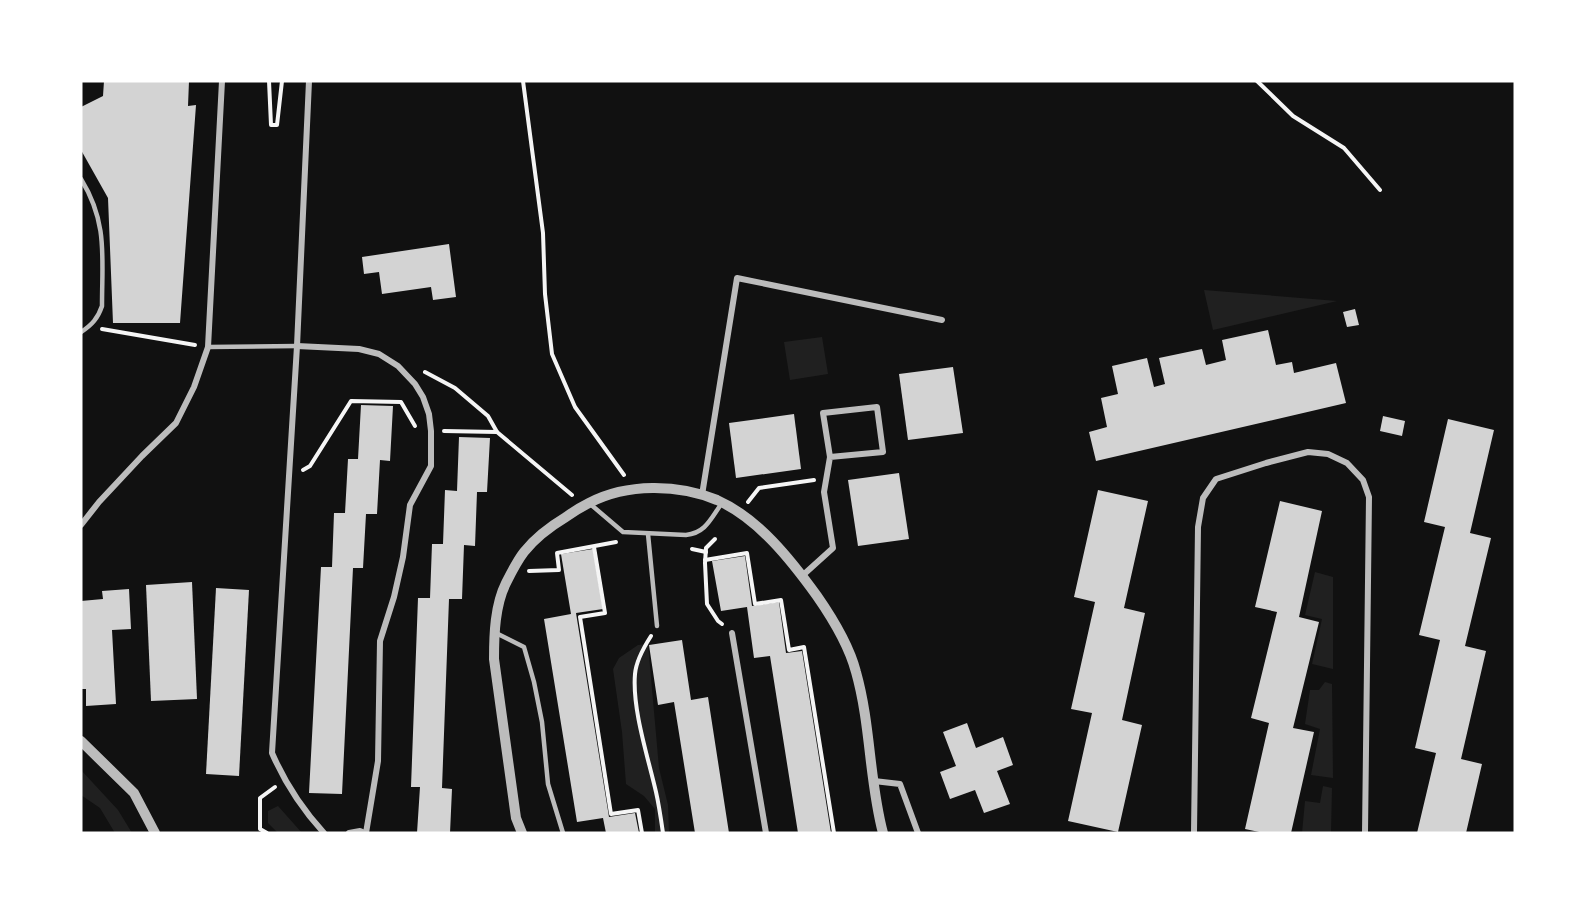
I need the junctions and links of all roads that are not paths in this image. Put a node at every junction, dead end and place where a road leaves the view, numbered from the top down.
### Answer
1 (222, 81) edge
2 (309, 81) edge
3 (81, 179) edge
4 (942, 320) dead end
5 (81, 332) edge
6 (297, 346) junction
7 (208, 347) junction
8 (830, 457) junction
9 (702, 495) junction
10 (589, 502) junction
11 (722, 502) junction
12 (81, 525) edge
13 (648, 534) junction
14 (802, 576) junction
15 (657, 626) road end
16 (494, 632) junction
17 (732, 633) road end
18 (81, 741) edge
19 (874, 781) junction
20 (516, 818) junction
21 (154, 833) edge
22 (324, 833) edge
23 (349, 833) edge
24 (365, 833) edge
25 (515, 833) edge
26 (522, 833) edge
27 (563, 833) edge
28 (766, 833) edge
29 (883, 833) edge
30 (918, 833) edge
31 (1194, 833) edge
32 (1365, 833) edge

1 - 7 street
2 - 6 street
3 - 5 lane
4 - 9 street
6 - 7 lane
6 - 22 street
6 - 24 street
7 - 12 street
8 - 8 street
8 - 14 street
9 - 10 street
9 - 11 street
10 - 13 lane
10 - 16 street
11 - 13 lane
11 - 14 street
13 - 15 lane
14 - 19 street
16 - 20 street
16 - 27 lane
17 - 28 street
18 - 21 street
19 - 29 street
19 - 30 street
20 - 25 street
20 - 26 street
23 - 24 street
31 - 32 street

